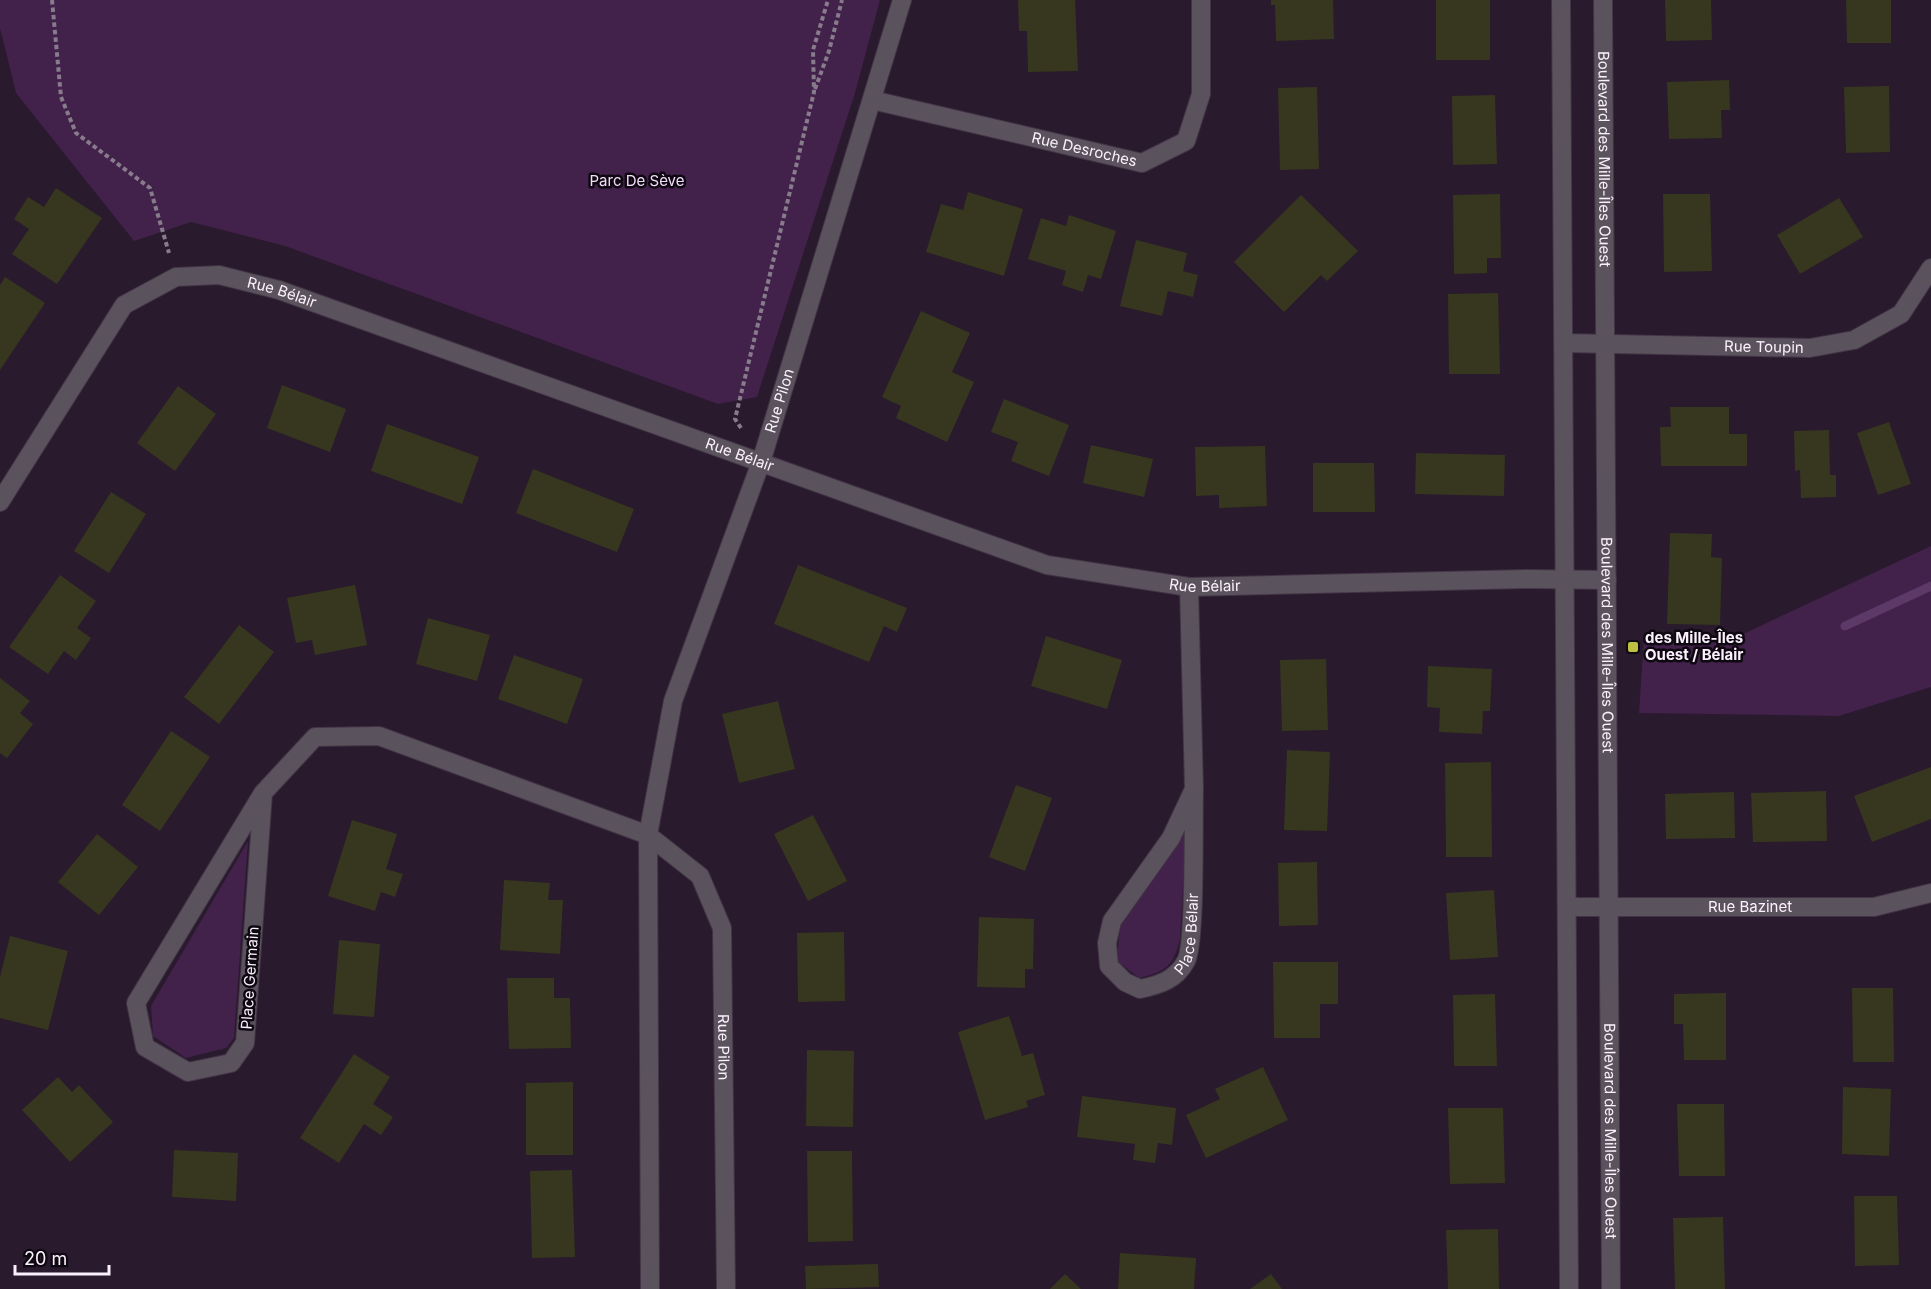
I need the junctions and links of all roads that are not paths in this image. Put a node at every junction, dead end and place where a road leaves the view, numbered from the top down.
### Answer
1 (902, 0) edge
2 (1201, 0) edge
3 (1561, 0) edge
4 (1603, 0) edge
5 (872, 100) junction
6 (1931, 268) edge
7 (1564, 343) junction
8 (1605, 343) junction
9 (761, 462) junction
10 (0, 502) edge
11 (1565, 579) junction
12 (1607, 580) junction
13 (1189, 587) junction
14 (1194, 789) junction
15 (263, 793) junction
16 (648, 834) junction
17 (1931, 893) edge
18 (1567, 907) junction
19 (1610, 907) junction
20 (650, 1289) edge
21 (726, 1289) edge
22 (1569, 1289) edge
23 (1611, 1289) edge

1 - 5 street, Rue Pilon
2 - 5 street, Rue Desroches
3 - 7 street
4 - 8 street, Boulevard des Mille-Îles Ouest
5 - 9 street, Rue Pilon
6 - 8 street, Rue Toupin
7 - 8 street, Rue Toupin
7 - 11 street
8 - 12 street, Boulevard des Mille-Îles Ouest
9 - 10 street, Rue Bélair
9 - 13 street, Rue Bélair
9 - 16 street, Rue Pilon
11 - 12 street, Rue Bélair
11 - 13 street, Rue Bélair
11 - 18 street
12 - 19 street, Boulevard des Mille-Îles Ouest
13 - 14 street, Place Bélair
14 - 14 street, Place Bélair
15 - 15 street, Place Germain
15 - 16 street, Place Germain
16 - 20 street, Rue Pilon
16 - 21 street, Rue Pilon
17 - 19 street, Rue Bazinet
18 - 19 street, Rue Bazinet
18 - 22 street
19 - 23 street, Boulevard des Mille-Îles Ouest

